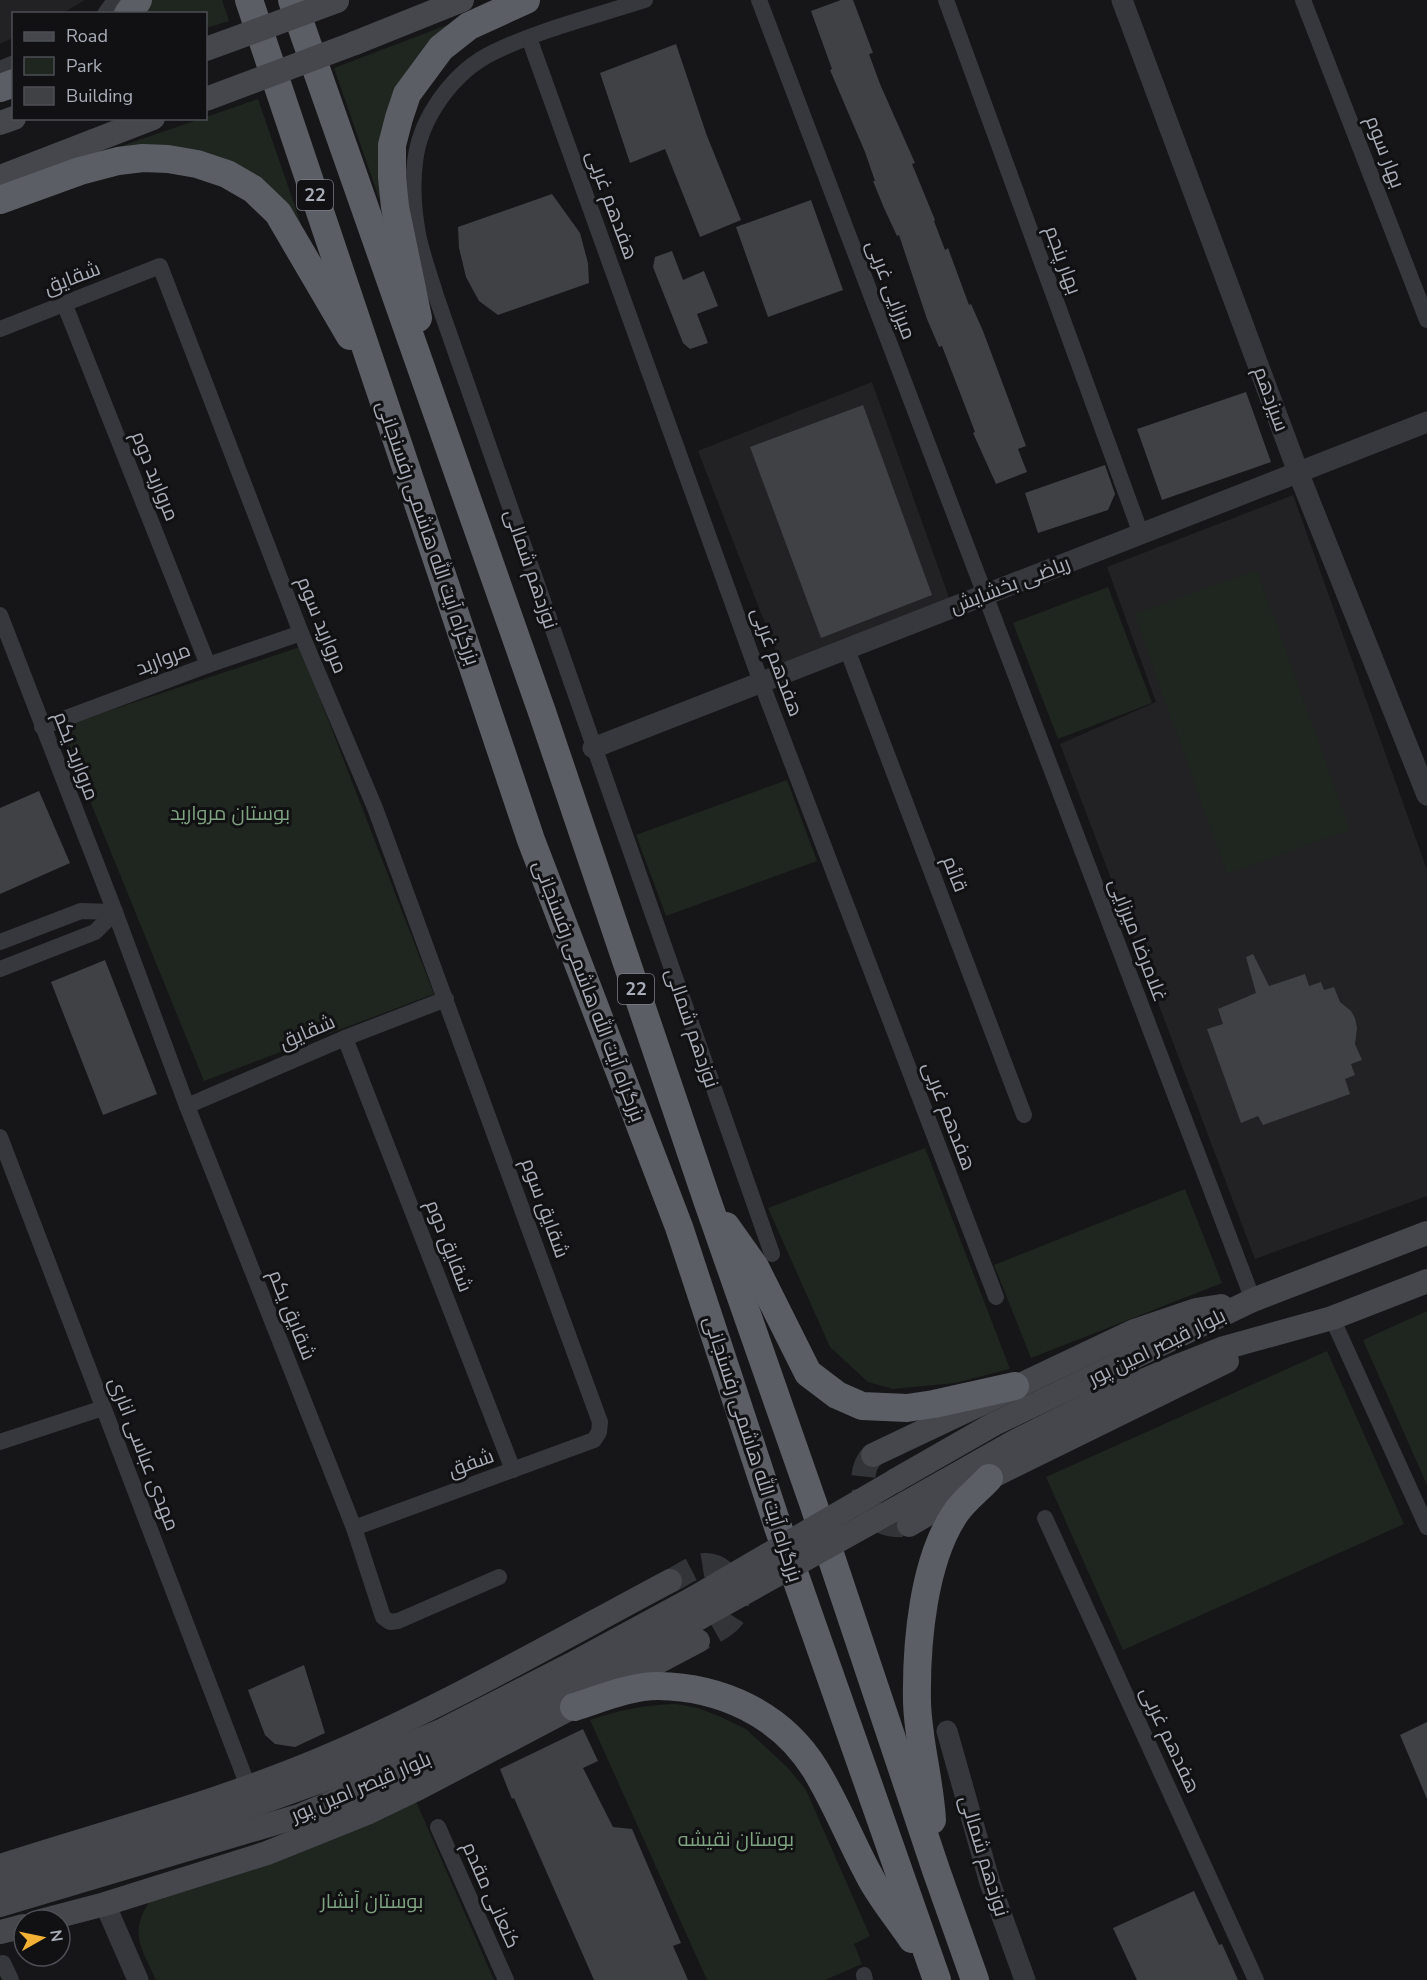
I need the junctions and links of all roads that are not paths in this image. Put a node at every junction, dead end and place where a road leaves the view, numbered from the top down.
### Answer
1 (249, 0) edge
2 (292, 0) edge
3 (338, 0) edge
4 (462, 0) edge
5 (526, 0) edge
6 (645, 0) edge
7 (759, 0) edge
8 (946, 0) edge
9 (1122, 0) edge
10 (1303, 0) edge
11 (530, 38) junction
12 (207, 49) edge
13 (207, 99) edge
14 (148, 120) edge
15 (0, 177) edge
16 (0, 200) edge
17 (160, 266) joint
18 (64, 303) junction
19 (1427, 320) edge
20 (0, 329) edge
21 (381, 390) junction
22 (438, 417) junction
23 (1427, 422) edge
24 (1298, 472) junction
25 (1141, 534) junction
26 (985, 595) junction
27 (0, 615) edge
28 (301, 633) junction
29 (847, 648) junction
30 (208, 664) junction
31 (762, 682) junction
32 (42, 727) junction
33 (594, 748) junction
34 (1427, 795) edge
35 (115, 912) junction
36 (0, 942) edge
37 (0, 969) edge
38 (446, 999) junction
39 (345, 1038) junction
40 (187, 1106) junction
41 (1024, 1115) dead end
42 (0, 1137) edge
43 (707, 1200) junction
44 (1427, 1233) edge
45 (772, 1254) dead end
46 (1427, 1281) edge
47 (996, 1297) dead end
48 (1253, 1300) junction
49 (1332, 1318) junction
50 (1276, 1334) junction
51 (1015, 1386) junction
52 (104, 1408) junction
53 (599, 1432) joint
54 (0, 1442) edge
55 (873, 1455) tunnel mouth
56 (513, 1470) junction
57 (989, 1478) junction
58 (908, 1514) junction
59 (1045, 1518) dead end
60 (1427, 1527) edge
61 (354, 1528) junction
62 (499, 1577) dead end
63 (670, 1581) tunnel mouth
64 (696, 1619) junction
65 (574, 1707) junction
66 (947, 1731) dead end
67 (248, 1786) junction
68 (438, 1827) dead end
69 (0, 1866) edge
70 (936, 1870) junction
71 (0, 1883) edge
72 (105, 1904) junction
73 (0, 1905) edge
74 (72, 1913) edge
75 (3, 1963) dead end
76 (935, 1975) edge
77 (10, 1980) edge
78 (138, 1980) edge
79 (506, 1980) edge
80 (975, 1980) edge
81 (1025, 1980) edge
82 (1256, 1980) edge

1 - 21 highway, بزرگراه آیت الله هاشمی رفسنجانی / 22
2 - 22 highway, بزرگراه آیت الله هاشمی رفسنجانی / 22
3 - 12 main road, bridge
4 - 13 main road, bridge
5 - 22 highway
6 - 11 street, نوزدهم شمالی
7 - 26 street, میرزایی غربی
8 - 25 street, بهار پنجم
9 - 24 street, سیزدهم
10 - 19 street, بهار سوم
11 - 31 street, هفدهم غربی
11 - 33 street, نوزدهم شمالی
14 - 15 main road
16 - 21 highway
17 - 18 street, شقایق
17 - 28 street, مروارید سوم
18 - 20 street, شقایق
18 - 30 street, مروارید دوم
21 - 76 highway, بزرگراه آیت الله هاشمی رفسنجانی / 22
22 - 43 highway, بزرگراه آیت الله هاشمی رفسنجانی / 22
23 - 24 street, ریاضی بخشایش
24 - 25 street, ریاضی بخشایش
24 - 34 street, سیزدهم
25 - 26 street, ریاضی بخشایش
26 - 29 street, ریاضی بخشایش
26 - 48 street, غلامرضا میرزایی
27 - 32 street, مروارید یکم
28 - 30 street, مروارید
28 - 38 street, مروارید سوم
29 - 31 street, ریاضی بخشایش
29 - 41 street, قائم
30 - 32 street, مروارید
31 - 33 street, ریاضی بخشایش
31 - 47 street, هفدهم غربی
32 - 35 street, مروارید یکم
33 - 45 street, نوزدهم شمالی
35 - 36 street
35 - 37 street
35 - 40 street, شقایق یکم
38 - 39 street, شقایق
38 - 53 street, شقایق سوم
39 - 40 street, شقایق
39 - 56 street, شقایق دوم
40 - 61 street, شقایق یکم
42 - 52 street, مهدی عباسی اناری
43 - 51 highway
43 - 70 highway, بزرگراه آیت الله هاشمی رفسنجانی / 22
44 - 48 main road, بلوار قیصر امین پور
46 - 49 main road, بلوار قیصر امین پور
48 - 51 main road
48 - 64 main road, بلوار قیصر امین پور, bridge
49 - 50 main road, بلوار قیصر امین پور
49 - 60 street
50 - 57 main road
50 - 58 main road, بلوار قیصر امین پور
51 - 55 main road
52 - 54 street
52 - 67 street, مهدی عباسی اناری
53 - 56 street, شفق
56 - 61 street, شفق
57 - 58 main road
57 - 70 highway
58 - 64 main road, bridge
59 - 82 street, هفدهم غربی
61 - 62 street, شقایق یکم
63 - 67 main road
64 - 65 main road
64 - 71 main road, بلوار قیصر امین پور
64 - 73 main road, بلوار قیصر امین پور
65 - 72 main road
65 - 76 highway
66 - 81 street, نوزدهم شمالی
67 - 69 main road
68 - 79 street, کنعانی مقدم
70 - 80 highway, بزرگراه آیت الله هاشمی رفسنجانی / 22
72 - 74 main road
72 - 78 street
75 - 77 street

